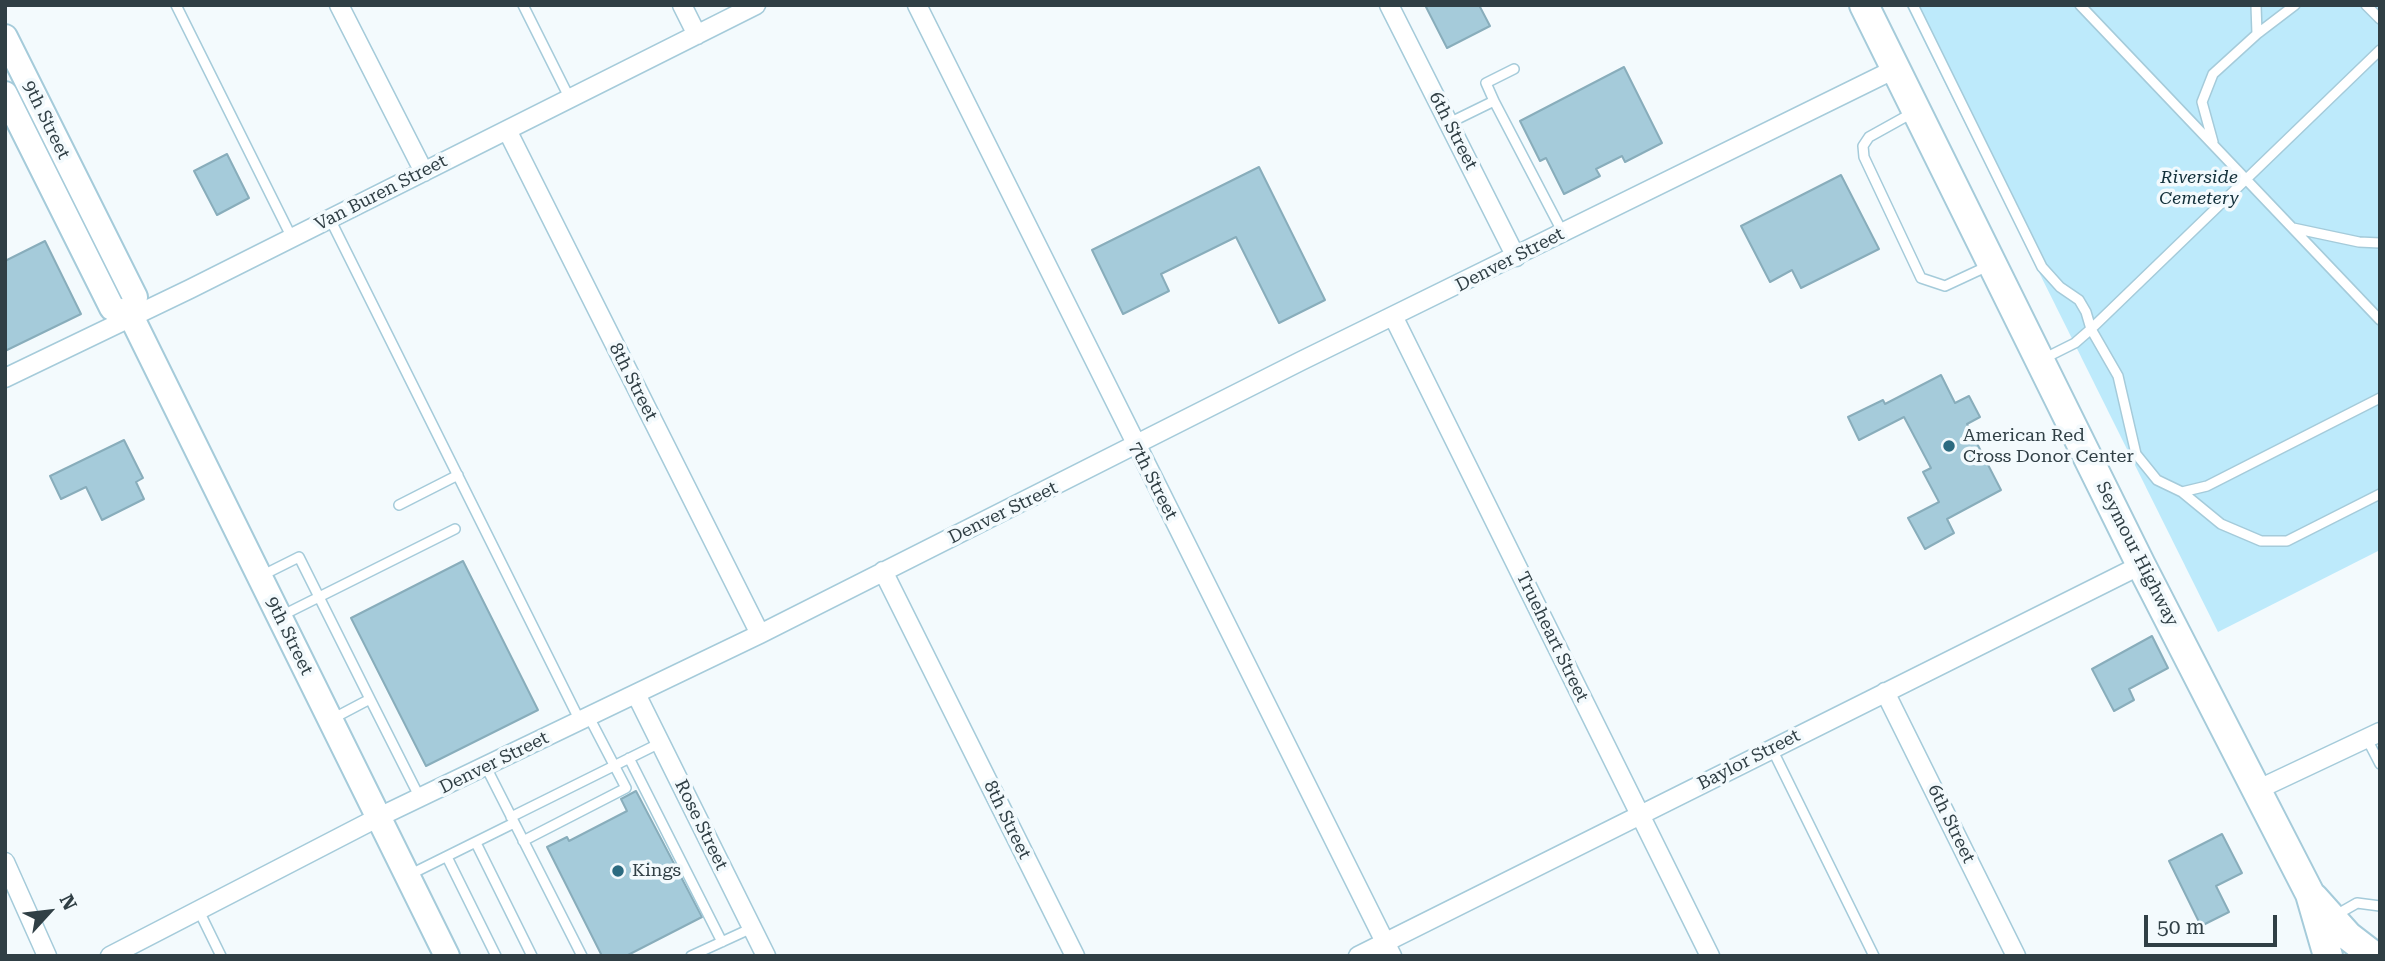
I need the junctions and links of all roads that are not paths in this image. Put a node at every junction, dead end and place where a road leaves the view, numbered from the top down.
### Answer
1 (176, 5) edge
2 (339, 5) edge
3 (523, 5) edge
4 (682, 5) edge
5 (756, 5) edge
6 (916, 5) edge
7 (1389, 5) edge
8 (1864, 5) edge
9 (1913, 5) edge
10 (2080, 5) edge
11 (2256, 5) edge
12 (2295, 5) edge
13 (2366, 5) edge
14 (2380, 19) edge
15 (2257, 34) junction
16 (697, 35) junction
17 (5, 37) edge
18 (2380, 50) edge
19 (1514, 69) dead end
20 (1895, 69) junction
21 (5, 94) edge
22 (570, 99) junction
23 (1494, 101) junction
24 (1916, 111) junction
25 (1449, 123) junction
26 (507, 130) junction
27 (2215, 147) junction
28 (424, 172) junction
29 (2246, 179) junction
30 (330, 219) junction
31 (2291, 227) junction
32 (1563, 233) junction
33 (292, 238) junction
34 (2380, 243) edge
35 (1516, 257) junction
36 (1992, 264) junction
37 (131, 316) junction
38 (1394, 318) junction
39 (2380, 320) edge
40 (2091, 329) junction
41 (2040, 361) junction
42 (5, 378) edge
43 (2380, 398) edge
44 (1136, 447) junction
45 (457, 475) junction
46 (2182, 492) junction
47 (2380, 494) edge
48 (399, 505) dead end
49 (455, 529) dead end
50 (2141, 565) junction
51 (883, 572) junction
52 (260, 577) junction
53 (319, 597) junction
54 (280, 617) junction
55 (760, 634) junction
56 (1885, 692) junction
57 (636, 695) junction
58 (370, 699) junction
59 (331, 719) junction
60 (585, 719) junction
61 (2373, 735) edge
62 (660, 743) junction
63 (1772, 749) junction
64 (629, 758) junction
65 (2380, 764) edge
66 (614, 765) junction
67 (486, 766) junction
68 (2259, 789) junction
69 (421, 798) junction
70 (1640, 815) junction
71 (379, 817) junction
72 (513, 820) junction
73 (523, 841) junction
74 (476, 843) junction
75 (447, 857) junction
76 (5, 862) edge
77 (408, 875) junction
78 (2310, 894) junction
79 (2380, 906) edge
80 (199, 911) junction
81 (752, 928) junction
82 (2346, 936) edge
83 (722, 942) junction
84 (1388, 949) edge
85 (47, 956) edge
86 (110, 956) edge
87 (221, 956) edge
88 (447, 956) edge
89 (496, 956) edge
90 (532, 956) edge
91 (582, 956) edge
92 (691, 956) edge
93 (766, 956) edge
94 (1074, 956) edge
95 (1358, 956) edge
96 (1710, 956) edge
97 (1874, 956) edge
98 (2016, 956) edge
99 (2328, 956) edge
100 (2374, 956) edge

1 - 33 lane
2 - 28 street
3 - 22 lane
4 - 16 street
5 - 16 street, Van Buren Street
6 - 44 street, 7th Street
7 - 25 street, 6th Street
8 - 20 main road, Seymour Highway
9 - 40 lane
10 - 27 lane
11 - 15 lane
12 - 15 lane
13 - 14 lane
15 - 27 lane
16 - 22 street, Van Buren Street
17 - 37 street, 9th Street
18 - 29 lane
19 - 23 lane
20 - 24 main road, Seymour Highway
20 - 32 street, Denver Street
21 - 37 street, 9th Street
22 - 26 street, Van Buren Street
23 - 25 lane
23 - 32 lane
24 - 36 main road, Seymour Highway
24 - 36 lane
25 - 35 street, 6th Street
26 - 28 street, Van Buren Street
26 - 55 street, 8th Street
27 - 29 lane
28 - 30 street, Van Buren Street
29 - 31 lane
29 - 40 lane
30 - 33 street, Van Buren Street
30 - 45 lane
31 - 34 lane
31 - 39 lane
32 - 35 street, Denver Street
33 - 37 street, Van Buren Street
35 - 38 street, Denver Street
36 - 41 main road, Seymour Highway
37 - 42 street, Van Buren Street
37 - 52 street, 9th Street
38 - 44 street, Denver Street
38 - 70 street, Trueheart Street
40 - 41 lane
40 - 46 lane
41 - 50 main road, Seymour Highway
43 - 46 lane
44 - 51 street, Denver Street
44 - 84 street, 7th Street
45 - 48 lane
45 - 60 lane
46 - 47 lane
49 - 53 lane
50 - 56 street, Baylor Street
50 - 68 main road, Seymour Highway
51 - 55 street, Denver Street
51 - 94 street, 8th Street
52 - 53 lane
52 - 54 street, 9th Street
53 - 54 lane
53 - 58 lane
54 - 59 street, 9th Street
55 - 57 street, Denver Street
56 - 63 street, Baylor Street
56 - 98 street, 6th Street
57 - 60 street, Denver Street
57 - 62 street, Rose Street
58 - 59 lane
58 - 69 lane
59 - 71 street, 9th Street
60 - 66 lane
60 - 67 street, Denver Street
61 - 65 lane
61 - 68 street
62 - 64 lane
62 - 81 street, Rose Street
63 - 70 street, Baylor Street
63 - 97 lane
64 - 66 lane
64 - 83 lane
66 - 72 lane
66 - 73 lane
67 - 69 street, Denver Street
67 - 72 lane
68 - 78 main road, Seymour Highway
69 - 71 street, Denver Street
70 - 84 street, Baylor Street
70 - 96 street, Trueheart Street
71 - 77 street, 9th Street
71 - 80 street, Denver Street
72 - 73 lane
72 - 74 lane
73 - 91 lane
74 - 75 lane
74 - 90 lane
75 - 77 lane
75 - 89 lane
76 - 85 street
77 - 88 street, 9th Street
78 - 82 main road
78 - 99 main road, Seymour Highway
79 - 82 lane
80 - 86 street, Denver Street
80 - 87 lane
81 - 83 lane
81 - 93 street, Rose Street
82 - 100 main road
83 - 92 lane
84 - 95 street, Baylor Street

